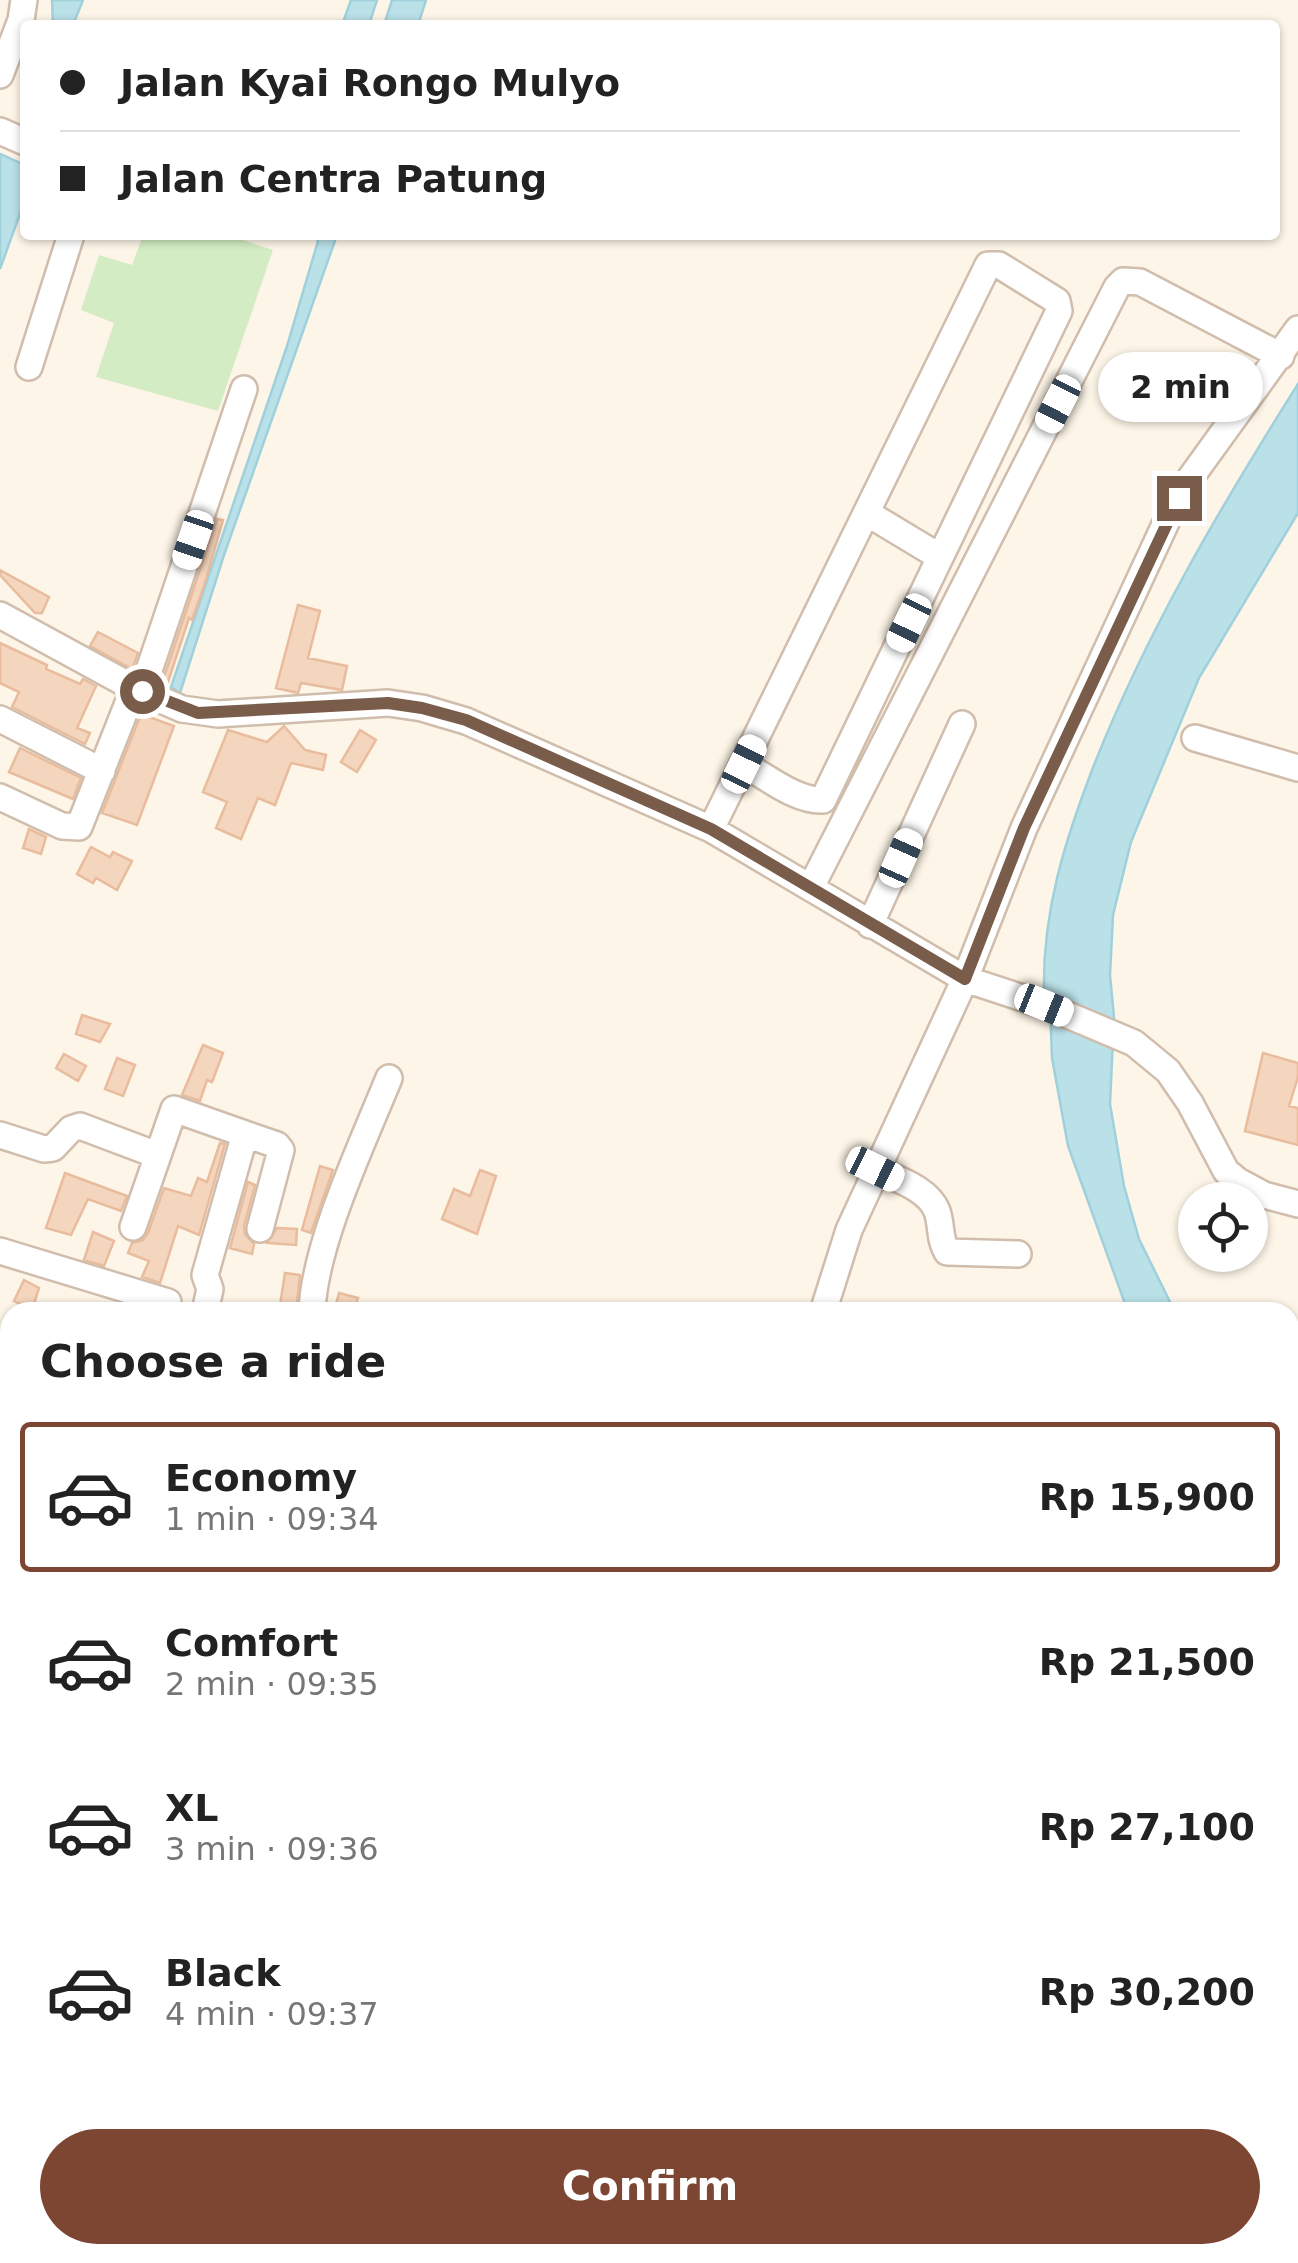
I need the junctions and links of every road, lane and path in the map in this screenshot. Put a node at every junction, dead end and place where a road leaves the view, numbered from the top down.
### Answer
1 (20, 25) edge
2 (0, 75) edge
3 (70, 240) edge
4 (1298, 328) edge
5 (1281, 356) junction
6 (29, 367) dead end
7 (244, 388) dead end
8 (866, 513) junction
9 (940, 557) junction
10 (0, 615) edge
11 (138, 689) junction
12 (0, 719) edge
13 (962, 724) dead end
14 (1196, 738) dead end
15 (744, 764) junction
16 (1298, 768) edge
17 (102, 771) junction
18 (0, 798) edge
19 (711, 829) junction
20 (811, 888) junction
21 (870, 925) junction
22 (965, 979) junction
23 (389, 1078) dead end
24 (0, 1134) edge
25 (246, 1134) junction
26 (156, 1155) junction
27 (875, 1169) junction
28 (1298, 1204) edge
29 (133, 1227) dead end
30 (260, 1229) dead end
31 (0, 1251) edge
32 (1018, 1254) dead end
33 (168, 1302) dead end
34 (208, 1302) edge
35 (314, 1302) edge
36 (826, 1302) edge

1 - 2 street
3 - 6 street
4 - 5 street
5 - 20 street
5 - 22 street
7 - 11 street
8 - 9 street
8 - 9 street
8 - 15 street
9 - 15 street
10 - 11 street
11 - 17 street
11 - 19 street
12 - 17 street
13 - 21 street
14 - 16 street
15 - 19 street
17 - 18 street
19 - 20 street
20 - 21 street
21 - 22 street
22 - 27 street
22 - 28 street
23 - 35 street
24 - 26 street
25 - 26 street
25 - 30 street
25 - 34 street
26 - 29 street
27 - 32 street
27 - 36 street
31 - 33 street

